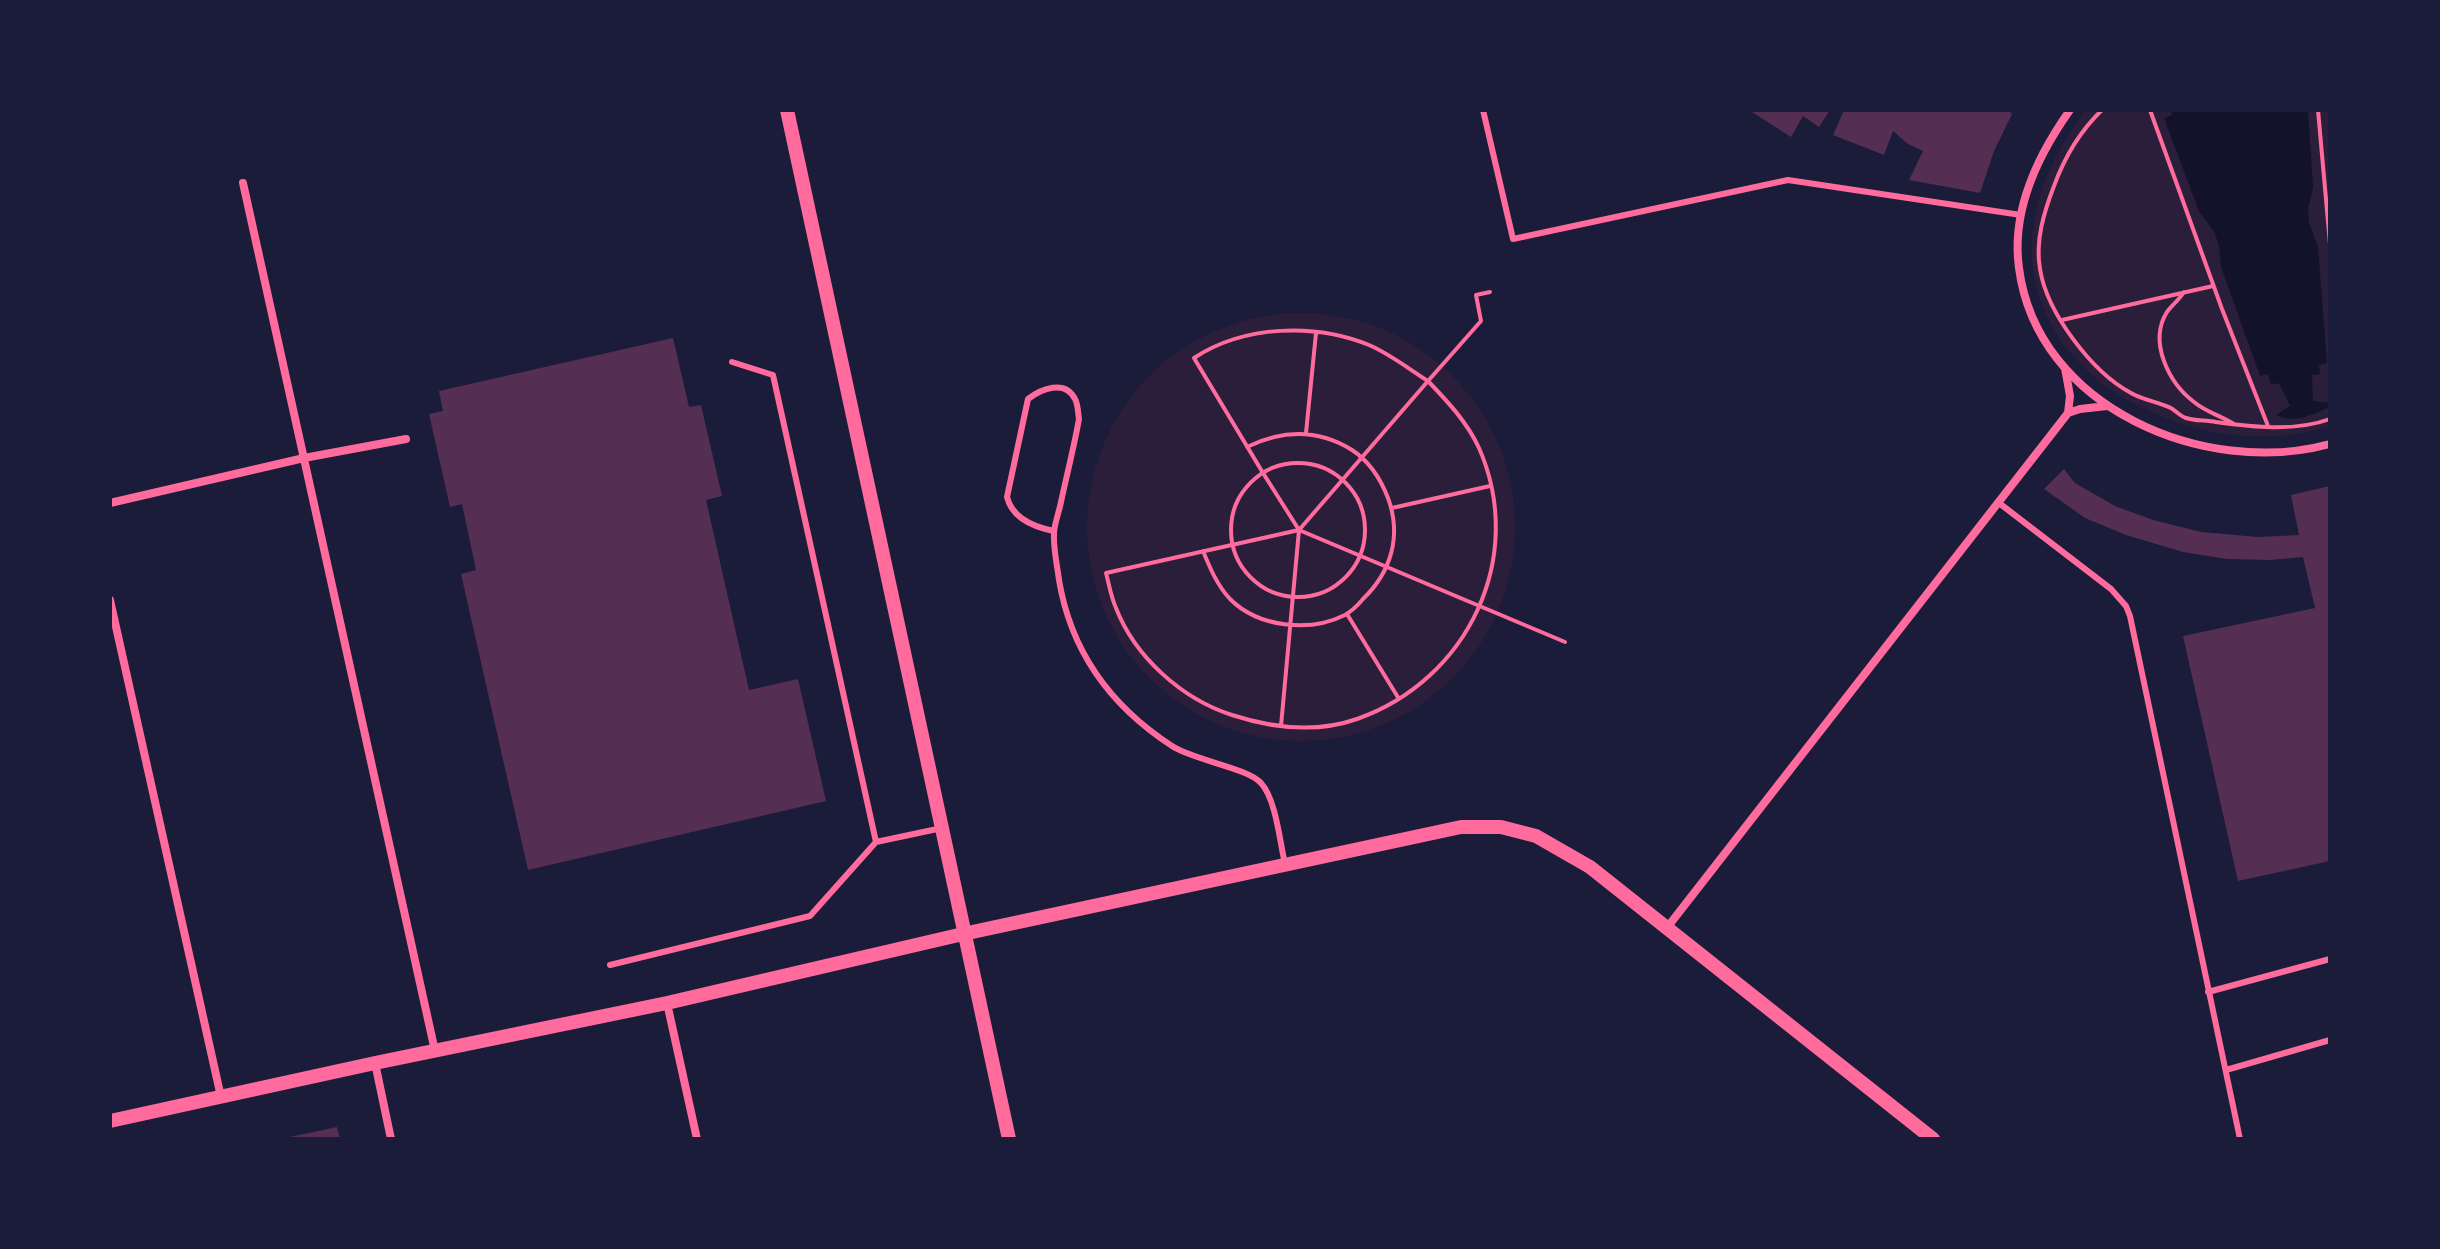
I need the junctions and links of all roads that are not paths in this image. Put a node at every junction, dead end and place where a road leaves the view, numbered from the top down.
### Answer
1 (787, 110) edge
2 (1483, 110) edge
3 (2070, 110) edge
4 (243, 183) dead end
5 (2021, 215) junction
6 (732, 362) dead end
7 (2064, 367) junction
8 (2109, 406) junction
9 (2068, 413) junction
10 (406, 439) dead end
11 (2330, 444) edge
12 (304, 458) junction
13 (110, 503) edge
14 (1999, 503) junction
15 (1054, 531) junction
16 (110, 600) edge
17 (942, 828) junction
18 (876, 842) junction
19 (1285, 864) junction
20 (1666, 929) junction
21 (963, 934) junction
22 (2330, 959) edge
23 (610, 965) dead end
24 (2208, 992) junction
25 (667, 1003) junction
26 (2330, 1040) edge
27 (435, 1051) junction
28 (375, 1063) junction
29 (2226, 1070) junction
30 (221, 1097) junction
31 (110, 1121) edge
32 (391, 1139) edge
33 (697, 1139) edge
34 (1009, 1139) edge
35 (1933, 1139) edge
36 (2240, 1139) edge

1 - 17 street
2 - 5 lane
3 - 5 street
4 - 12 street
5 - 7 street
6 - 18 lane
7 - 8 street
7 - 9 street
8 - 9 street
8 - 11 street
9 - 14 street
10 - 12 street
12 - 13 street
12 - 27 street
14 - 20 street
14 - 24 lane
15 - 15 lane
15 - 19 lane
16 - 30 street
17 - 18 lane
17 - 21 street
18 - 23 lane
19 - 20 street
19 - 21 street
20 - 35 street
21 - 25 street
21 - 34 street
22 - 24 lane
24 - 29 lane
25 - 27 street
25 - 33 street
26 - 29 lane
27 - 28 street
28 - 30 street
28 - 32 street
29 - 36 lane
30 - 31 street

